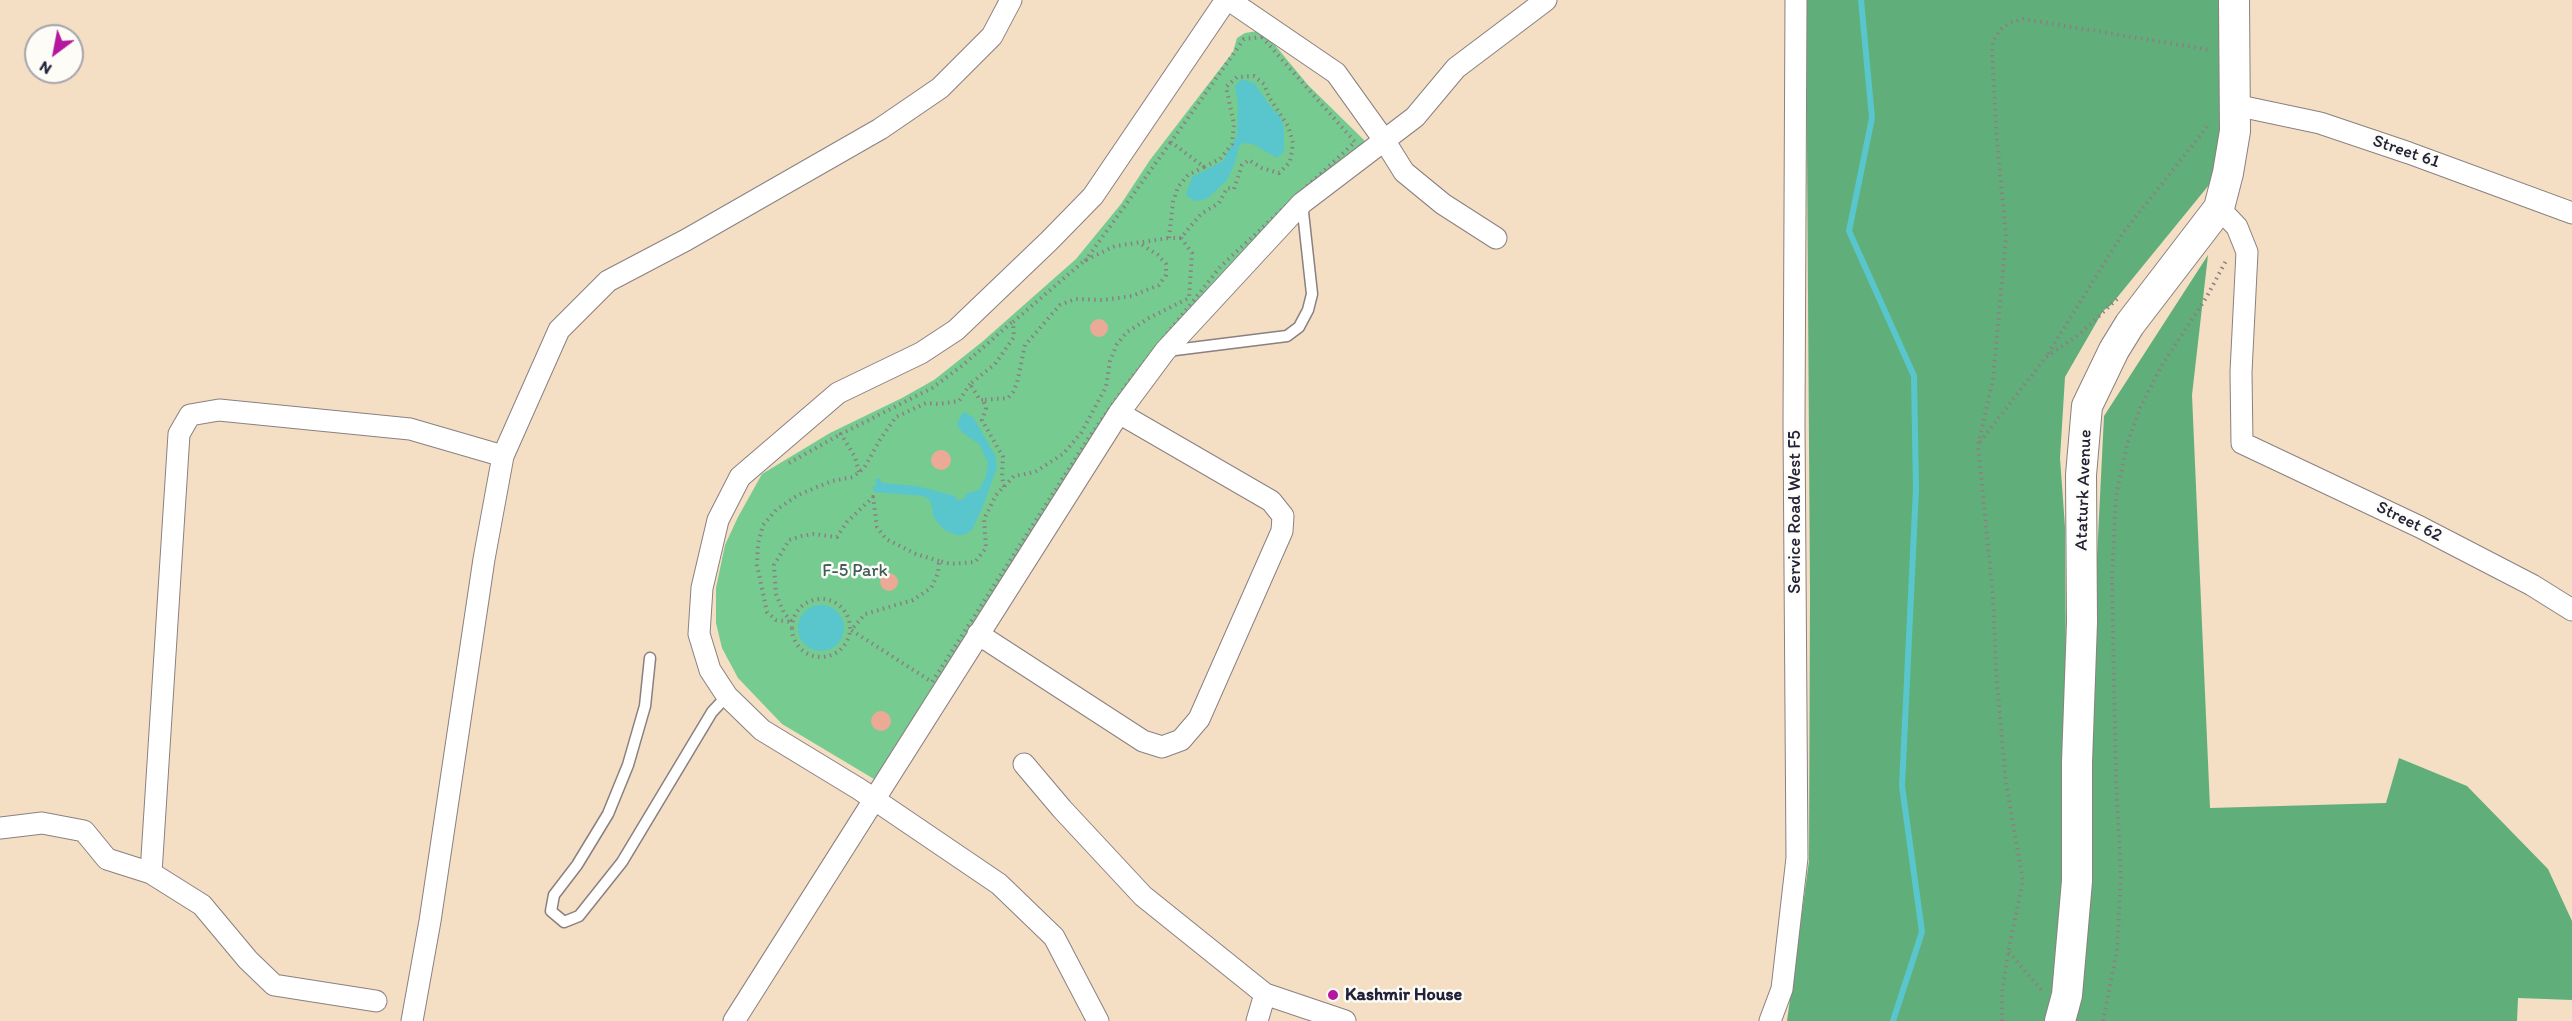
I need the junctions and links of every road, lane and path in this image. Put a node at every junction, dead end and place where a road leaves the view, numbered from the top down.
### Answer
1 (1011, 0) edge
2 (1228, 0) edge
3 (1546, 0) edge
4 (1796, 0) edge
5 (2234, 0) edge
6 (2235, 52) junction
7 (2226, 111) junction
8 (1384, 140) junction
9 (1170, 142) junction
10 (1204, 167) junction
11 (1302, 203) junction
12 (2219, 208) junction
13 (2572, 213) edge
14 (2238, 230) junction
15 (1169, 238) junction
16 (1181, 238) junction
17 (1496, 238) dead end
18 (1139, 243) junction
19 (1084, 261) junction
20 (2119, 297) dead end
21 (1013, 322) junction
22 (1165, 351) junction
23 (2046, 357) junction
24 (970, 384) junction
25 (983, 400) junction
26 (1119, 413) junction
27 (841, 434) junction
28 (1978, 445) junction
29 (503, 456) junction
30 (781, 468) dead end
31 (859, 472) junction
32 (1004, 487) junction
33 (939, 561) junction
34 (2572, 610) edge
35 (792, 622) junction
36 (851, 630) junction
37 (978, 634) junction
38 (650, 658) dead end
39 (727, 696) junction
40 (1024, 764) dead end
41 (875, 800) junction
42 (0, 828) edge
43 (151, 873) junction
44 (2008, 952) junction
45 (1265, 994) junction
46 (376, 1000) dead end
47 (2061, 1017) edge
48 (412, 1021) edge
49 (734, 1021) edge
50 (1098, 1021) edge
51 (1257, 1021) edge
52 (1345, 1021) edge
53 (1770, 1021) edge
54 (2002, 1021) edge
55 (2103, 1021) edge

1 - 29 street
2 - 8 street
2 - 39 street
3 - 8 street
4 - 53 street, Service Road West F5
5 - 6 street, Ataturk Avenue
6 - 7 street, Ataturk Avenue
6 - 28 path
7 - 12 street, Ataturk Avenue
7 - 13 street, Street 61
7 - 23 path
8 - 11 street
8 - 17 street
9 - 10 path
9 - 19 path
9 - 36 path
10 - 15 path
10 - 16 path
11 - 22 street
11 - 22 lane
12 - 14 street
12 - 47 street, Ataturk Avenue
14 - 34 street, Street 62
14 - 55 path
15 - 16 path
15 - 18 path
16 - 32 path
18 - 19 path
18 - 25 path
19 - 21 path
20 - 23 path
21 - 24 path
21 - 27 path
22 - 26 street
23 - 28 path
24 - 25 path
24 - 31 path
25 - 32 path
26 - 37 street
26 - 37 street
27 - 30 path
27 - 31 path
28 - 44 path
29 - 43 street
29 - 48 street
31 - 35 path
32 - 33 path
33 - 35 path
33 - 36 path
35 - 36 path
35 - 36 path
37 - 41 street
38 - 39 lane
39 - 41 street
40 - 45 street
41 - 49 street
41 - 50 street
42 - 43 street
43 - 46 street
44 - 47 path
44 - 54 path
45 - 51 street
45 - 52 street

